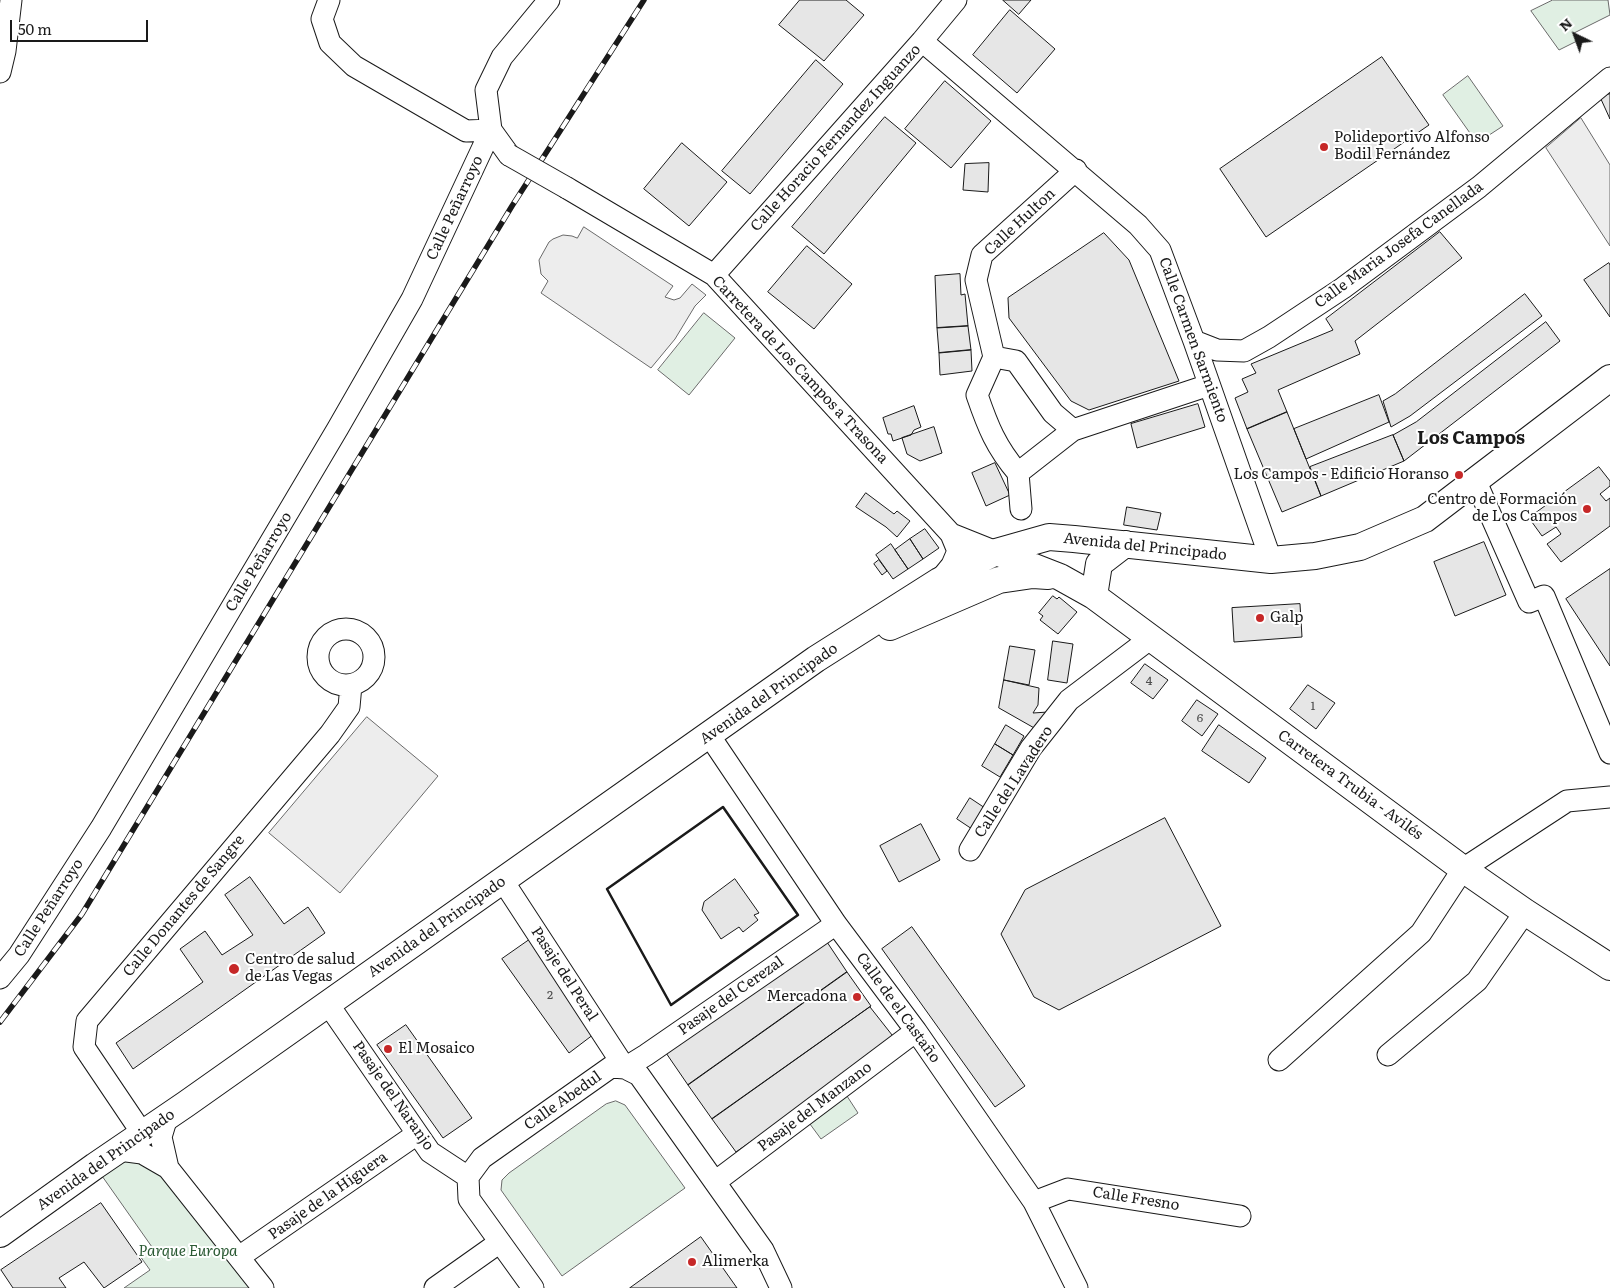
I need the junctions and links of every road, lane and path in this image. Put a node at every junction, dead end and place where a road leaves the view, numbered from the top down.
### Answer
1 (11, 0) edge
2 (329, 0) edge
3 (549, 0) edge
4 (956, 0) edge
5 (922, 41) junction
6 (0, 72) edge
7 (1610, 78) edge
8 (491, 130) junction
9 (1076, 170) junction
10 (714, 275) junction
11 (1194, 341) junction
12 (994, 357) junction
13 (1610, 378) edge
14 (1210, 385) junction
15 (1073, 430) junction
16 (1018, 474) junction
17 (1476, 482) junction
18 (1021, 509) dead end
19 (951, 534) junction
20 (1074, 539) junction
21 (1125, 544) junction
22 (996, 552) junction
23 (1271, 560) junction
24 (1060, 577) junction
25 (939, 581) junction
26 (1094, 596) junction
27 (1151, 638) junction
28 (816, 660) junction
29 (351, 685) dead end
30 (709, 735) junction
31 (1610, 753) edge
32 (1610, 797) edge
33 (970, 850) dead end
34 (1463, 869) junction
35 (503, 880) junction
36 (1525, 912) junction
37 (836, 924) junction
38 (1610, 967) edge
39 (0, 978) edge
40 (328, 1004) junction
41 (916, 1031) junction
42 (1388, 1055) dead end
43 (1279, 1060) dead end
44 (625, 1068) junction
45 (167, 1117) junction
46 (142, 1134) junction
47 (417, 1134) junction
48 (118, 1150) junction
49 (168, 1168) junction
50 (468, 1177) junction
51 (715, 1182) junction
52 (1034, 1202) junction
53 (1240, 1216) dead end
54 (0, 1234) edge
55 (500, 1242) junction
56 (239, 1258) junction
57 (263, 1288) edge
58 (435, 1288) edge
59 (533, 1288) edge
60 (781, 1288) edge
61 (1076, 1288) edge

1 - 6 street
2 - 8 street
3 - 8 street, Carretera de Los Campos a Trasona
4 - 5 street, Calle Horacio Fernandez Inguanzo
5 - 9 street, Calle Carmen Sarmiento
5 - 10 street, Calle Horacio Fernandez Inguanzo
7 - 11 street, Calle Maria Josefa Canellada
8 - 10 street, Carretera de Los Campos a Trasona, bridge
8 - 39 street, Calle Peñarroyo
9 - 11 street, Calle Carmen Sarmiento
9 - 12 street, Calle Hulton
10 - 19 street, Carretera de Los Campos a Trasona
11 - 14 street, Calle Carmen Sarmiento
12 - 15 street
12 - 16 street
13 - 17 main road, Avenida del Principado
14 - 15 street
14 - 23 street, Calle Carmen Sarmiento
15 - 16 street
16 - 18 street
17 - 23 main road, Avenida del Principado
17 - 31 street
19 - 22 street
19 - 25 street
20 - 21 main road, Avenida del Principado
20 - 22 main road, Avenida del Principado
20 - 24 main road
21 - 23 main road, Avenida del Principado
21 - 26 main road
22 - 24 main road, Carretera Trubia - Avilés
22 - 25 main road, Avenida del Principado
24 - 26 main road, Carretera Trubia - Avilés
24 - 28 main road
25 - 28 main road, Avenida del Principado
26 - 27 main road, Carretera Trubia - Avilés
27 - 33 street, Calle del Lavadero
27 - 34 main road, Carretera Trubia - Avilés
28 - 30 main road, Avenida del Principado
29 - 46 street, Calle Donantes de Sangre
30 - 35 main road, Avenida del Principado
30 - 37 street, Calle de el Castaño
32 - 34 street
34 - 36 main road, Carretera Trubia - Avilés
34 - 43 street
35 - 40 main road, Avenida del Principado
35 - 44 street, Pasaje del Peral
36 - 38 main road, Carretera Trubia - Avilés
36 - 42 street
37 - 41 street, Calle de el Castaño
37 - 44 street, Pasaje del Cerezal
40 - 45 main road, Avenida del Principado
40 - 47 street, Pasaje del Naranjo
41 - 51 street, Pasaje del Manzano
41 - 52 street, Calle de el Castaño
44 - 50 street, Calle Abedul
44 - 51 street
45 - 46 main road, Avenida del Principado
45 - 49 street
46 - 48 main road, Avenida del Principado
47 - 50 street, Pasaje del Naranjo
47 - 56 street, Pasaje de la Higuera
48 - 49 street
48 - 54 main road, Avenida del Principado
49 - 56 street
50 - 55 street
51 - 60 street
52 - 53 street, Calle Fresno
52 - 61 street, Calle de el Castaño
55 - 58 street
55 - 59 street
56 - 57 street

